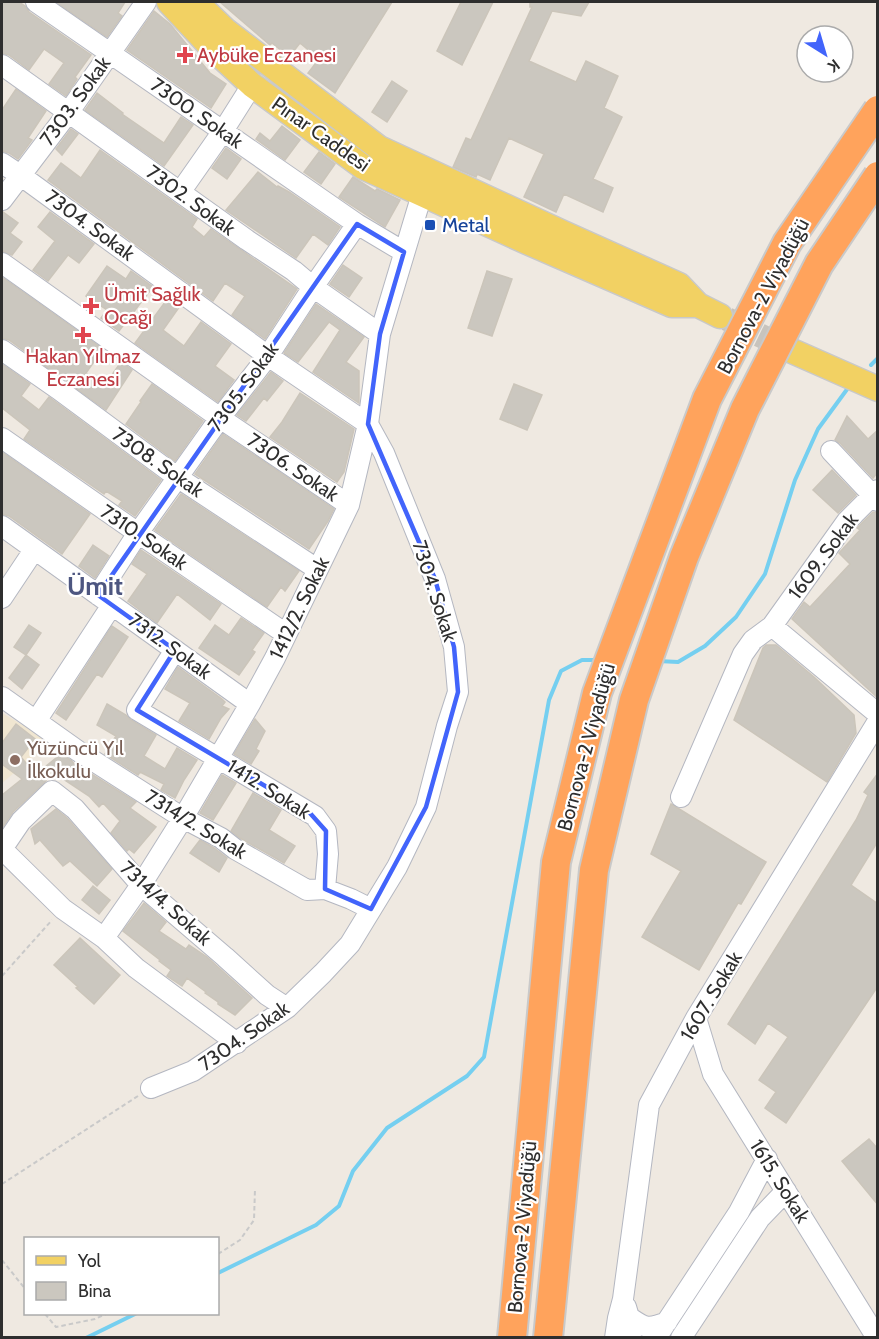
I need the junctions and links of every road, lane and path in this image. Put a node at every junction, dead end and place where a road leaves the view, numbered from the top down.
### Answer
1 (36, 2) edge
2 (146, 2) edge
3 (169, 2) edge
4 (196, 2) edge
5 (110, 53) junction
6 (2, 65) edge
7 (252, 85) junction
8 (878, 110) edge
9 (68, 113) junction
10 (223, 131) junction
11 (2, 163) edge
12 (20, 175) junction
13 (878, 176) edge
14 (181, 191) junction
15 (422, 194) junction
16 (2, 200) edge
17 (357, 224) junction
18 (404, 252) junction
19 (2, 263) edge
20 (313, 287) junction
21 (380, 334) junction
22 (2, 350) edge
23 (792, 351) tunnel mouth
24 (268, 356) junction
25 (878, 389) edge
26 (220, 418) junction
27 (368, 424) junction
28 (2, 438) edge
29 (831, 451) dead end
30 (177, 477) junction
31 (876, 495) edge
32 (349, 506) junction
33 (2, 526) edge
34 (138, 533) junction
35 (34, 550) junction
36 (317, 569) junction
37 (2, 598) edge
38 (105, 600) junction
39 (772, 626) junction
40 (286, 634) junction
41 (175, 650) junction
42 (2, 697) edge
43 (250, 704) junction
44 (878, 714) edge
45 (36, 721) junction
46 (878, 721) edge
47 (219, 758) junction
48 (681, 797) dead end
49 (183, 818) junction
50 (2, 849) edge
51 (141, 885) junction
52 (325, 889) junction
53 (63, 909) junction
54 (371, 909) junction
55 (104, 938) junction
56 (2, 976) edge
57 (287, 1008) junction
58 (696, 1018) junction
59 (237, 1043) junction
60 (151, 1088) joint
61 (767, 1159) junction
62 (2, 1184) edge
63 (255, 1189) dead end
64 (786, 1191) junction
65 (219, 1253) edge
66 (2, 1260) edge
67 (24, 1288) edge
68 (626, 1308) junction
69 (46, 1315) edge
70 (104, 1315) edge
71 (661, 1330) edge
72 (512, 1338) edge
73 (548, 1338) edge
74 (615, 1338) edge
75 (631, 1338) edge
76 (681, 1338) edge
77 (877, 1338) edge

1 - 5 street, 7300. Sokak
2 - 5 street, 7303. Sokak
3 - 7 main road, Pınar Caddesi
4 - 15 main road, Pınar Caddesi
5 - 9 street, 7303. Sokak
5 - 10 street, 7300. Sokak
6 - 9 street, 7302. Sokak
7 - 10 street
7 - 15 main road, Pınar Caddesi
8 - 72 highway, Bornova-2 Viyadüğü, bridge
9 - 12 street, 7303. Sokak
9 - 14 street, 7302. Sokak
10 - 14 street
10 - 17 street, 7300. Sokak
11 - 12 street, 7304. Sokak
12 - 16 street, 7303. Sokak
12 - 24 street, 7304. Sokak
13 - 73 highway, Bornova-2 Viyadüğü, bridge
14 - 20 street, 7302. Sokak
15 - 18 street, 1412/2. Sokak
17 - 18 street
17 - 20 street, 7305. Sokak
18 - 21 street, 1412/2. Sokak
19 - 26 street, 7306. Sokak
20 - 21 street, 7302. Sokak
20 - 24 street, 7305. Sokak
21 - 27 street, 1412/2. Sokak
22 - 30 street, 7308. Sokak
23 - 25 main road
24 - 26 street, 7305. Sokak
24 - 27 street, 7304. Sokak
26 - 30 street, 7305. Sokak
26 - 32 street, 7306. Sokak
27 - 32 street, 1412/2. Sokak
27 - 54 street, 7304. Sokak
28 - 34 street, 7310. Sokak
29 - 31 street
30 - 34 street, 7305. Sokak
30 - 36 street, 7308. Sokak
31 - 39 street, 1609. Sokak
32 - 36 street, 1412/2. Sokak
33 - 35 street, 7312. Sokak
34 - 38 street, 7305. Sokak
34 - 40 street, 7310. Sokak
35 - 37 street
35 - 38 street, 7312. Sokak
36 - 40 street, 1412/2. Sokak
38 - 41 street, 7312. Sokak
38 - 45 street, 7305. Sokak
39 - 44 street
39 - 48 street, 1609. Sokak
40 - 43 street, 1412/2. Sokak
41 - 43 street, 7312. Sokak
41 - 47 street, 1412. Sokak
42 - 45 street, 7314/2. Sokak
43 - 47 street, 1412/2. Sokak
45 - 49 street, 7314/2. Sokak
46 - 58 street, 1607. Sokak
47 - 49 street, 1412/2. Sokak
47 - 52 street, 1412. Sokak
49 - 51 street, 1412/2. Sokak
49 - 52 street, 7314/2. Sokak
50 - 51 street, 7314/4. Sokak
50 - 53 street
51 - 55 street, 1412/2. Sokak
51 - 57 street, 7314/4. Sokak
52 - 54 street, 7314/2. Sokak
53 - 55 street
53 - 56 path
54 - 57 street, 7304. Sokak
55 - 59 street
57 - 59 street, 7304. Sokak
58 - 61 street, 1615. Sokak
58 - 68 street, 1607. Sokak
59 - 60 street, 7304. Sokak
60 - 62 path
61 - 64 street, 1615. Sokak
61 - 71 street
63 - 65 path
64 - 76 street
64 - 77 street, 1615. Sokak
66 - 67 path
68 - 71 street
68 - 74 street
68 - 75 street
69 - 70 path

